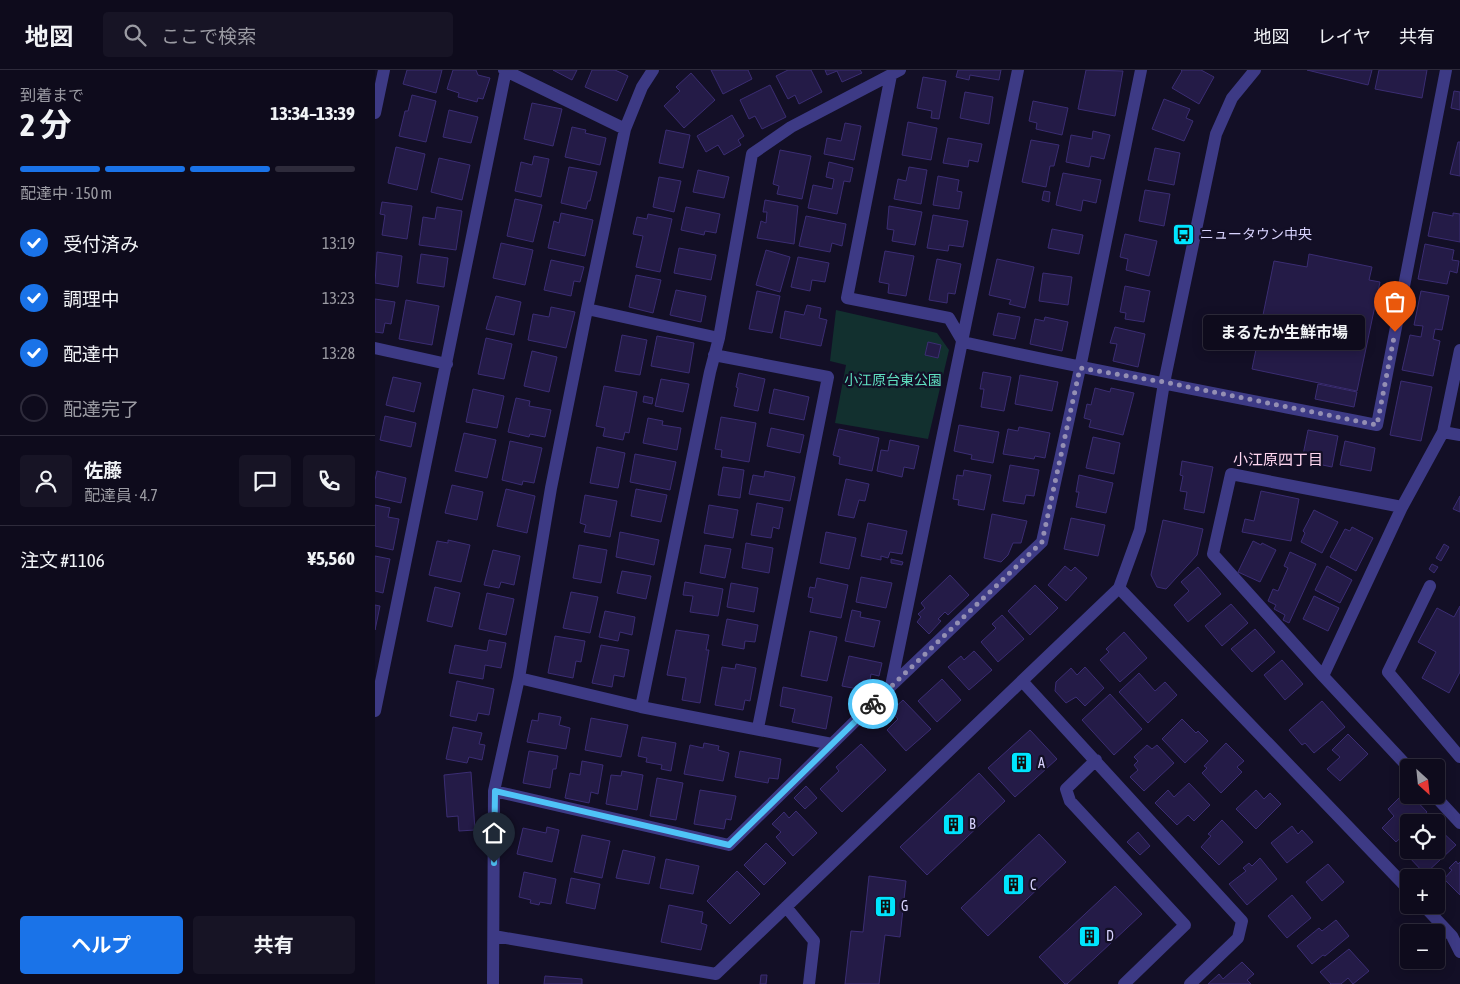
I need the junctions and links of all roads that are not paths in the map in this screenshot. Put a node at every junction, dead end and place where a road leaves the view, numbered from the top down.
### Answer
1 (384, 70) edge
2 (505, 70) edge
3 (653, 70) edge
4 (1018, 70) edge
5 (1141, 70) edge
6 (1255, 70) edge
7 (1446, 70) edge
8 (895, 72) edge
9 (375, 113) edge
10 (625, 129) junction
11 (587, 310) junction
12 (719, 338) junction
13 (963, 342) junction
14 (375, 348) edge
15 (1460, 350) edge
16 (714, 355) junction
17 (447, 364) junction
18 (1080, 368) junction
19 (1164, 382) junction
20 (1443, 432) junction
21 (1460, 435) edge
22 (1402, 507) junction
23 (1430, 586) dead end
24 (1119, 588) junction
25 (1323, 676) junction
26 (519, 678) junction
27 (1022, 681) junction
28 (891, 686) junction
29 (641, 707) junction
30 (375, 711) edge
31 (758, 728) junction
32 (832, 744) junction
33 (1460, 757) edge
34 (1401, 759) edge
35 (1095, 760) junction
36 (495, 791) junction
37 (1442, 804) edge
38 (1460, 823) edge
39 (1400, 881) edge
40 (786, 907) junction
41 (1431, 914) edge
42 (494, 936) junction
43 (1460, 952) edge
44 (493, 984) edge
45 (809, 984) edge
46 (1124, 984) edge
47 (1190, 984) edge

1 - 9 street
2 - 10 street
2 - 17 street
3 - 10 street
4 - 13 street
5 - 18 street
6 - 19 street
7 - 19 street
8 - 12 street
8 - 13 street
10 - 11 street
11 - 12 street
11 - 26 street
12 - 16 street
13 - 18 street
13 - 28 street
14 - 17 street
15 - 20 street
16 - 29 street
16 - 31 street
17 - 30 street
18 - 19 street
18 - 28 street
19 - 24 street
20 - 21 street
20 - 22 street
22 - 25 street
22 - 25 street
23 - 33 street
24 - 27 street
24 - 39 street
25 - 34 street
26 - 29 street
26 - 36 street
27 - 35 street
27 - 40 street
28 - 32 street
29 - 31 street
31 - 32 street
32 - 36 street
35 - 46 street
35 - 47 street
36 - 42 street
37 - 38 street
40 - 42 street
40 - 45 street
41 - 43 street
42 - 44 street

